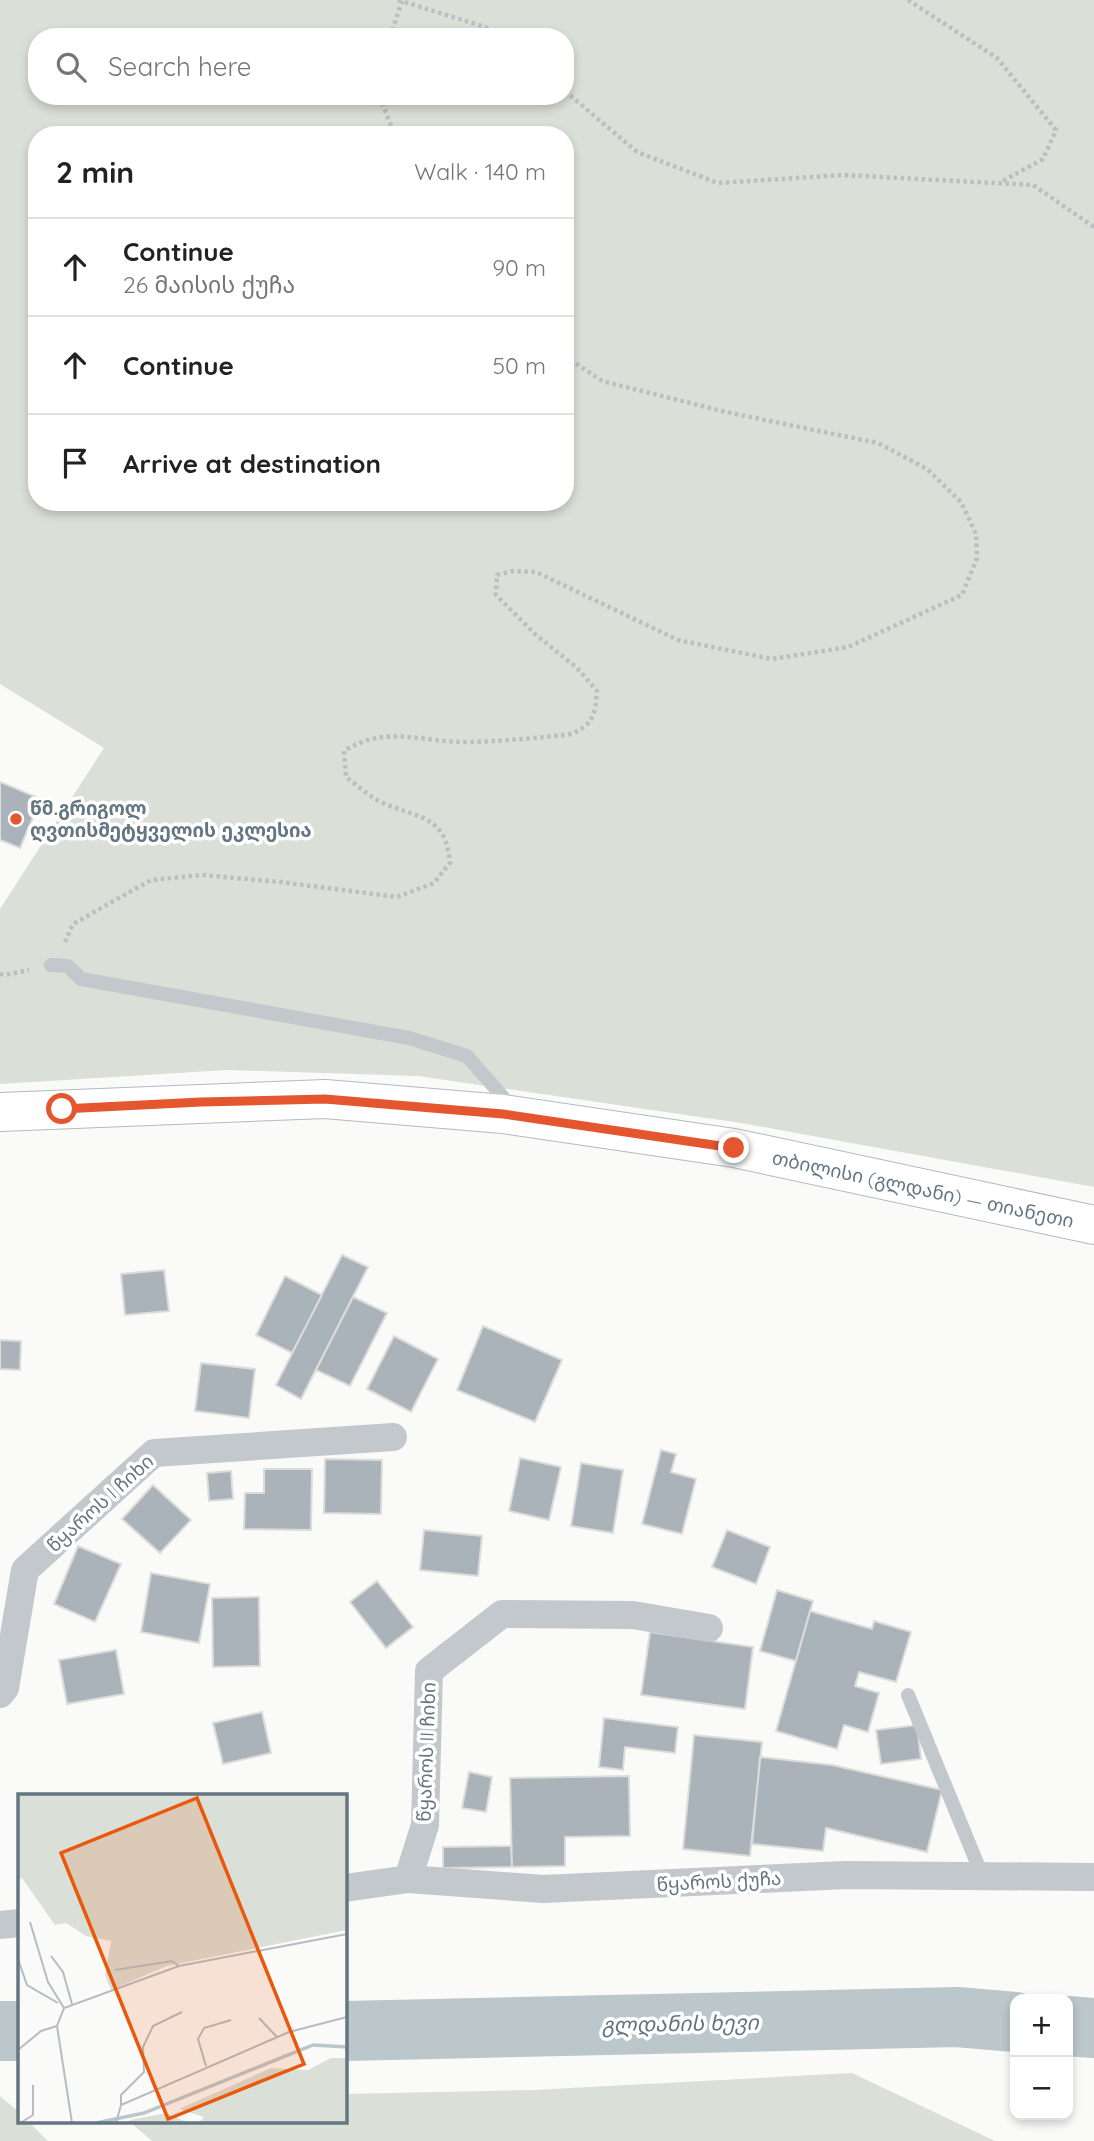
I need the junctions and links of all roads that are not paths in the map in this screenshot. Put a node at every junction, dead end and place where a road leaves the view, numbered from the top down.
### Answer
1 (51, 965) dead end
2 (0, 1111) edge
3 (503, 1114) junction
4 (1094, 1225) edge
5 (393, 1437) dead end
6 (709, 1628) dead end
7 (0, 1694) edge
8 (908, 1695) dead end
9 (982, 1875) junction
10 (1094, 1877) edge
11 (408, 1879) junction
12 (346, 1888) edge
13 (18, 1923) edge
14 (0, 1925) edge

1 - 3 lane
2 - 3 main road, თბილისი (გლდანი) — თიანეთი
3 - 4 main road, თბილისი (გლდანი) — თიანეთი
5 - 7 street, წყაროს I ჩიხი
6 - 11 street, წყაროს II ჩიხი
8 - 9 lane
9 - 10 street, წყაროს ქუჩა
9 - 11 street, წყაროს ქუჩა
11 - 12 street, წყაროს ქუჩა
13 - 14 street

